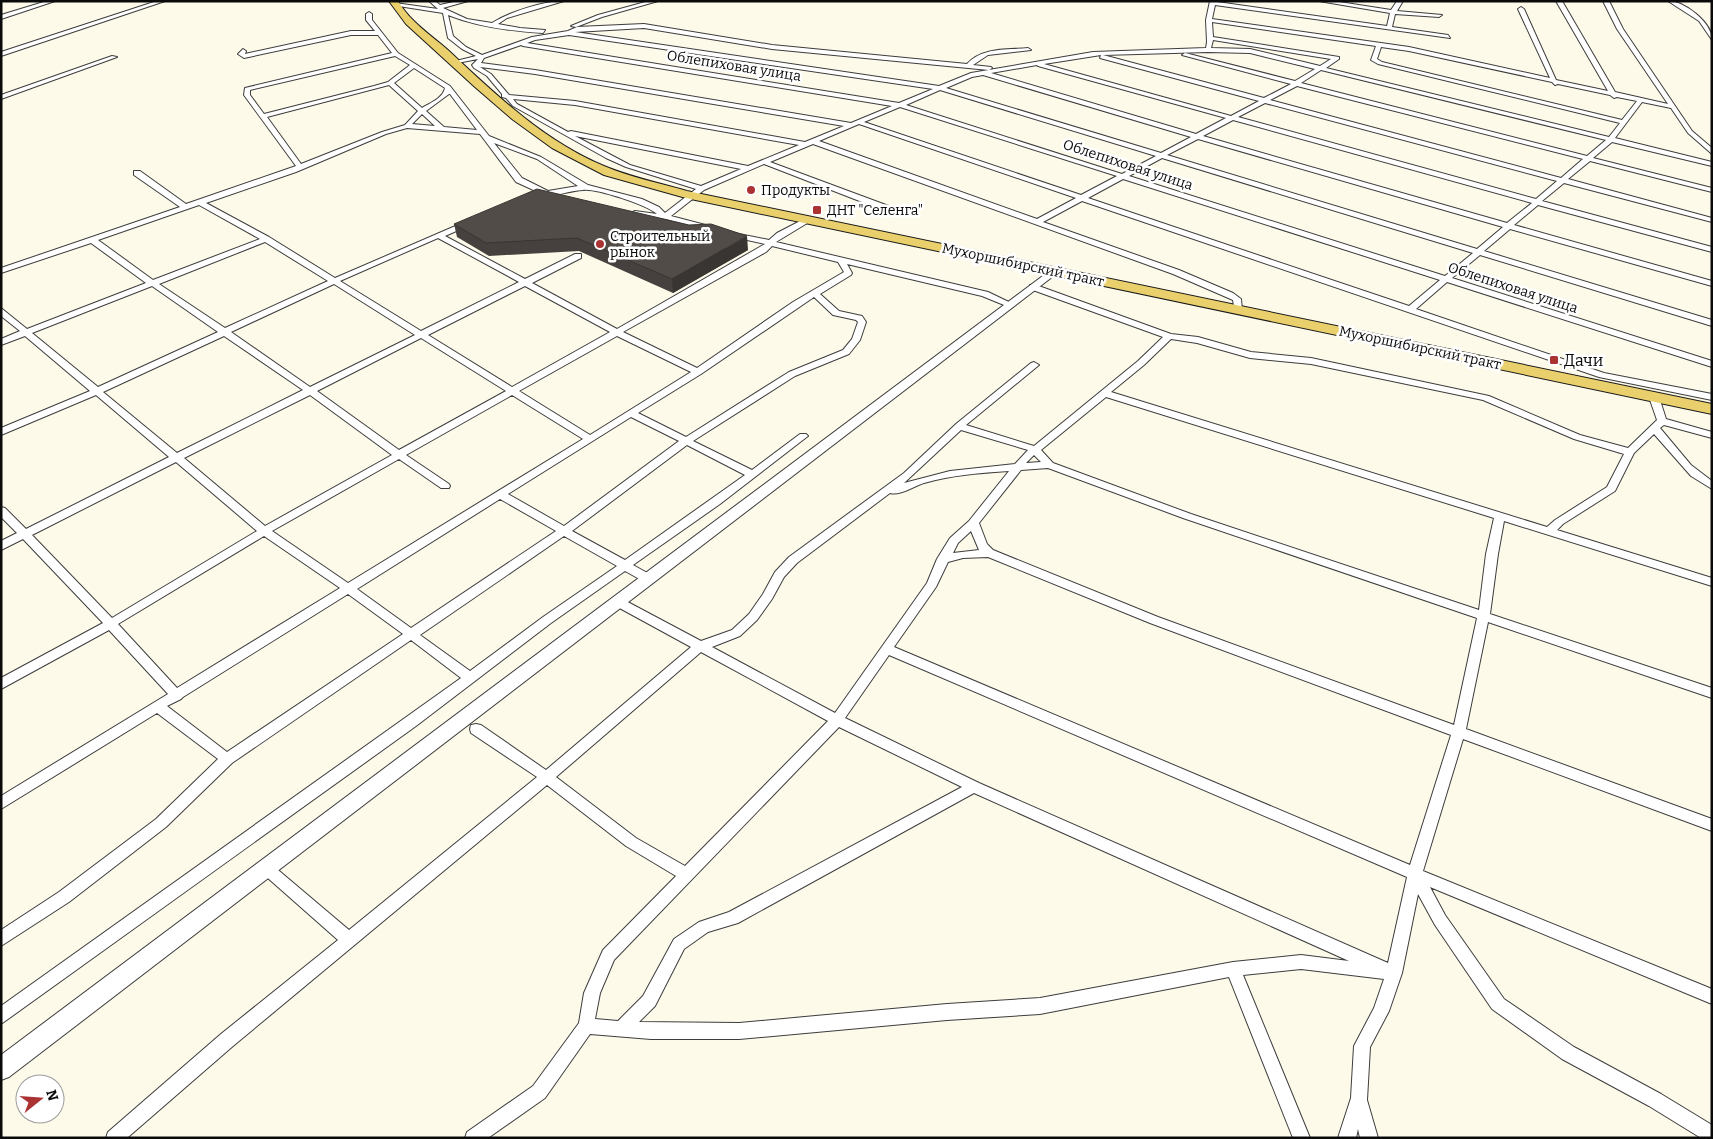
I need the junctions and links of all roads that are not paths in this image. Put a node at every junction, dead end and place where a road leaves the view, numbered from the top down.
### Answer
1 (53, 1) edge
2 (163, 1) edge
3 (432, 1) edge
4 (466, 1) edge
5 (562, 1) edge
6 (656, 1) edge
7 (1321, 1) edge
8 (1400, 1) edge
9 (1559, 1) edge
10 (1606, 1) edge
11 (1670, 1) edge
12 (1213, 2) edge
13 (394, 3) edge
14 (442, 9) junction
15 (1521, 9) dead end
16 (1393, 12) junction
17 (1439, 15) dead end
18 (1, 17) edge
19 (1208, 20) junction
20 (494, 24) junction
21 (1389, 28) junction
22 (572, 30) junction
23 (351, 33) junction
24 (379, 33) junction
25 (1448, 37) dead end
26 (1210, 38) junction
27 (1712, 38) edge
28 (523, 44) junction
29 (1379, 44) junction
30 (1028, 50) dead end
31 (1208, 50) junction
32 (243, 51) dead end
33 (1169, 51) junction
34 (1, 54) edge
35 (396, 54) junction
36 (1093, 54) junction
37 (114, 57) dead end
38 (482, 57) junction
39 (454, 63) junction
40 (414, 64) junction
41 (1035, 64) junction
42 (475, 65) junction
43 (968, 66) junction
44 (1321, 68) junction
45 (1000, 69) junction
46 (982, 73) junction
47 (390, 82) junction
48 (1555, 83) junction
49 (1295, 84) junction
50 (448, 88) junction
51 (940, 88) junction
52 (500, 96) junction
53 (1614, 96) junction
54 (1, 97) edge
55 (1265, 100) junction
56 (1640, 101) junction
57 (900, 105) junction
58 (1673, 107) junction
59 (421, 111) junction
60 (264, 116) junction
61 (1230, 118) junction
62 (1624, 122) junction
63 (855, 124) junction
64 (406, 126) junction
65 (441, 128) junction
66 (480, 132) junction
67 (565, 132) junction
68 (1198, 136) junction
69 (488, 138) junction
70 (1611, 139) junction
71 (809, 142) junction
72 (1712, 152) edge
73 (1161, 156) junction
74 (1586, 158) junction
75 (765, 162) junction
76 (1712, 164) edge
77 (300, 167) junction
78 (749, 168) junction
79 (137, 173) dead end
80 (1122, 177) junction
81 (1564, 179) junction
82 (585, 187) junction
83 (1712, 190) edge
84 (696, 192) junction
85 (545, 193) junction
86 (532, 197) edge
87 (1080, 198) junction
88 (571, 199) edge
89 (199, 202) junction
90 (1537, 202) junction
91 (185, 207) junction
92 (891, 210) dead end
93 (624, 211) edge
94 (666, 217) junction
95 (806, 220) junction
96 (1712, 220) edge
97 (473, 221) edge
98 (1037, 222) junction
99 (1510, 225) junction
100 (438, 235) junction
101 (91, 239) junction
102 (266, 239) junction
103 (770, 244) junction
104 (1712, 250) edge
105 (1477, 252) junction
106 (578, 256) dead end
107 (841, 259) junction
108 (1, 271) edge
109 (1052, 272) junction
110 (334, 280) junction
111 (1446, 280) junction
112 (525, 282) junction
113 (150, 284) junction
114 (1712, 284) edge
115 (1033, 287) junction
116 (814, 293) junction
117 (1009, 304) junction
118 (1411, 309) junction
119 (1238, 310) junction
120 (1, 311) edge
121 (1712, 323) edge
122 (26, 332) junction
123 (223, 332) junction
124 (616, 332) junction
125 (421, 334) junction
126 (1169, 336) junction
127 (1, 342) edge
128 (1712, 364) edge
129 (1034, 366) dead end
130 (698, 372) junction
131 (1676, 390) junction
132 (310, 391) junction
133 (513, 391) junction
134 (95, 392) junction
135 (1103, 393) junction
136 (1658, 398) junction
137 (1712, 398) edge
138 (1712, 409) edge
139 (632, 414) junction
140 (1658, 424) junction
141 (959, 426) junction
142 (1, 432) edge
143 (1712, 435) edge
144 (803, 436) dead end
145 (590, 439) junction
146 (686, 441) junction
147 (1034, 449) junction
148 (1630, 452) junction
149 (397, 456) junction
150 (176, 458) junction
151 (1049, 465) junction
152 (1018, 467) junction
153 (752, 474) junction
154 (445, 486) dead end
155 (1712, 486) edge
156 (501, 495) junction
157 (870, 503) junction
158 (1, 510) edge
159 (1500, 517) junction
160 (973, 523) junction
161 (264, 531) junction
162 (564, 531) junction
163 (1549, 532) junction
164 (25, 535) junction
165 (1, 546) edge
166 (989, 553) junction
167 (943, 559) junction
168 (626, 566) junction
169 (647, 578) junction
170 (1712, 582) edge
171 (348, 588) junction
172 (618, 602) junction
173 (1484, 614) junction
174 (111, 624) junction
175 (410, 635) junction
176 (699, 647) junction
177 (888, 649) junction
178 (469, 677) junction
179 (1, 684) edge
180 (1712, 693) edge
181 (178, 696) junction
182 (158, 708) junction
183 (836, 720) junction
184 (476, 729) dead end
185 (1458, 734) junction
186 (227, 759) junction
187 (547, 777) junction
188 (974, 787) junction
189 (1, 803) edge
190 (1712, 826) edge
191 (266, 868) junction
192 (686, 874) junction
193 (1415, 874) junction
194 (1, 939) edge
195 (349, 940) junction
196 (1233, 969) junction
197 (1394, 974) junction
198 (1712, 997) edge
199 (1, 1016) edge
200 (586, 1026) junction
201 (621, 1029) junction
202 (1, 1069) edge
203 (1359, 1100) junction
204 (1712, 1135) edge
205 (114, 1138) edge
206 (473, 1138) edge
207 (1302, 1138) edge
208 (1347, 1138) edge
209 (1369, 1138) edge

1 - 18 street
2 - 34 street
3 - 14 street
4 - 14 street
5 - 20 street
6 - 22 street
7 - 16 street
8 - 16 street
9 - 53 street
10 - 58 street
11 - 27 street
12 - 19 street
12 - 21 street
13 - 14 street
13 - 39 main road, Мухоршибирский тракт
14 - 20 street
14 - 38 street
15 - 48 street
16 - 17 street
16 - 21 street
19 - 26 street
19 - 29 street
20 - 22 street
21 - 25 street
22 - 28 street
22 - 43 street
22 - 51 street
23 - 24 street
23 - 24 street
23 - 32 street
24 - 35 street
26 - 31 street
26 - 44 street
28 - 38 street
28 - 57 street, Облепиховая улица
29 - 48 street
29 - 62 street
30 - 43 street
31 - 33 street
31 - 44 street
33 - 36 street
33 - 49 street
35 - 40 street
35 - 60 street
36 - 41 street
36 - 55 street
37 - 54 street
38 - 39 street
38 - 42 street
39 - 52 main road, Мухоршибирский тракт
40 - 47 street
40 - 50 street
41 - 45 street
41 - 61 street
42 - 52 street
42 - 63 street
43 - 45 street
44 - 49 street
44 - 70 street
45 - 46 street
46 - 51 street
46 - 68 street
47 - 59 street
47 - 60 street
48 - 53 street
49 - 55 street
49 - 74 street
50 - 59 street
50 - 66 street
51 - 57 street
51 - 73 street
52 - 67 street
52 - 71 street
52 - 84 main road, Мухоршибирский тракт
53 - 56 street
55 - 61 street
55 - 81 street
56 - 58 street
56 - 62 street
57 - 63 street
57 - 80 street, Облепиховая улица
58 - 72 street
59 - 64 street
59 - 65 street
60 - 77 street
61 - 68 street
61 - 90 street
62 - 70 street
63 - 71 street
63 - 87 street
64 - 65 street
64 - 77 street
65 - 66 street
66 - 69 street
67 - 78 street
67 - 84 street
68 - 73 street
68 - 99 street
69 - 82 street
69 - 85 street
70 - 74 street
70 - 76 street
71 - 75 street
71 - 98 street
73 - 80 street
73 - 105 street
74 - 81 street
74 - 83 street
75 - 78 street
75 - 92 street
77 - 89 street
78 - 84 street
79 - 91 street
80 - 87 street
80 - 111 street, Облепиховая улица
81 - 90 street
81 - 96 street
82 - 85 street
82 - 94 street
84 - 94 street
84 - 95 main road, Мухоршибирский тракт
85 - 86 street
85 - 88 street
87 - 98 street
87 - 118 street
89 - 91 street
89 - 102 street
90 - 99 street
90 - 104 street
91 - 101 street
93 - 94 street
94 - 103 street
95 - 103 street
95 - 109 main road, Мухоршибирский тракт
97 - 100 street
98 - 119 street
99 - 105 street
99 - 114 street
100 - 110 street
100 - 112 street
101 - 108 street
101 - 113 street
102 - 110 street
102 - 113 street
103 - 107 street
103 - 124 street
105 - 111 street
105 - 121 street
106 - 112 street
107 - 116 street
107 - 117 street
109 - 115 street
109 - 119 main road, Мухоршибирский тракт
110 - 123 street
110 - 125 street
111 - 118 street
111 - 128 street, Облепиховая улица
112 - 124 street
112 - 125 street
113 - 122 street
113 - 123 street
115 - 117 street
115 - 126 street
116 - 130 street
116 - 146 street
117 - 169 street
118 - 131 street
119 - 136 main road, Мухоршибирский тракт
120 - 122 street
122 - 127 street
122 - 134 street
123 - 132 street
123 - 134 street
124 - 130 street
124 - 133 street
125 - 132 street
125 - 133 street
126 - 135 street
126 - 148 street
129 - 141 street
130 - 139 street
131 - 136 street
131 - 137 street
132 - 149 street
132 - 150 street
133 - 145 street
133 - 149 street
134 - 142 street
134 - 150 street
135 - 147 street
135 - 159 street
136 - 138 main road, Мухоршибирский тракт
136 - 140 street
139 - 145 street
139 - 146 street
140 - 143 street
140 - 148 street
140 - 155 street
141 - 147 street
141 - 157 street
144 - 153 street
145 - 156 street
146 - 153 street
146 - 162 street
147 - 151 street
147 - 152 street
148 - 163 street
149 - 154 street
149 - 161 street
150 - 161 street
150 - 164 street
151 - 152 street
151 - 173 street
152 - 157 street
152 - 160 street
153 - 168 street
156 - 162 street
156 - 171 street
157 - 176 street
158 - 164 street
159 - 163 street
159 - 173 street
160 - 166 street
160 - 167 street
161 - 171 street
161 - 174 street
162 - 168 street
162 - 175 street
163 - 170 street
164 - 165 street
164 - 174 street
166 - 167 street
166 - 185 street
167 - 177 street
168 - 169 street
168 - 178 street
169 - 172 street
171 - 175 street
171 - 181 street
172 - 176 street
172 - 191 street
173 - 180 street
173 - 185 street
174 - 179 street
174 - 181 street
175 - 178 street
175 - 186 street
176 - 183 street
176 - 187 street
177 - 183 street
177 - 193 street
178 - 199 street
181 - 182 street
182 - 186 street
182 - 189 street
183 - 188 street
183 - 192 street
184 - 187 street
185 - 190 street
185 - 193 street
186 - 194 street
187 - 192 street
187 - 195 street
188 - 197 street
188 - 201 street
191 - 195 street
191 - 202 street
192 - 200 street
193 - 197 street
193 - 198 street
193 - 204 street
195 - 205 street
196 - 197 street
196 - 201 street
196 - 207 street
197 - 203 street
200 - 201 street
200 - 206 street
203 - 208 street
203 - 209 street

